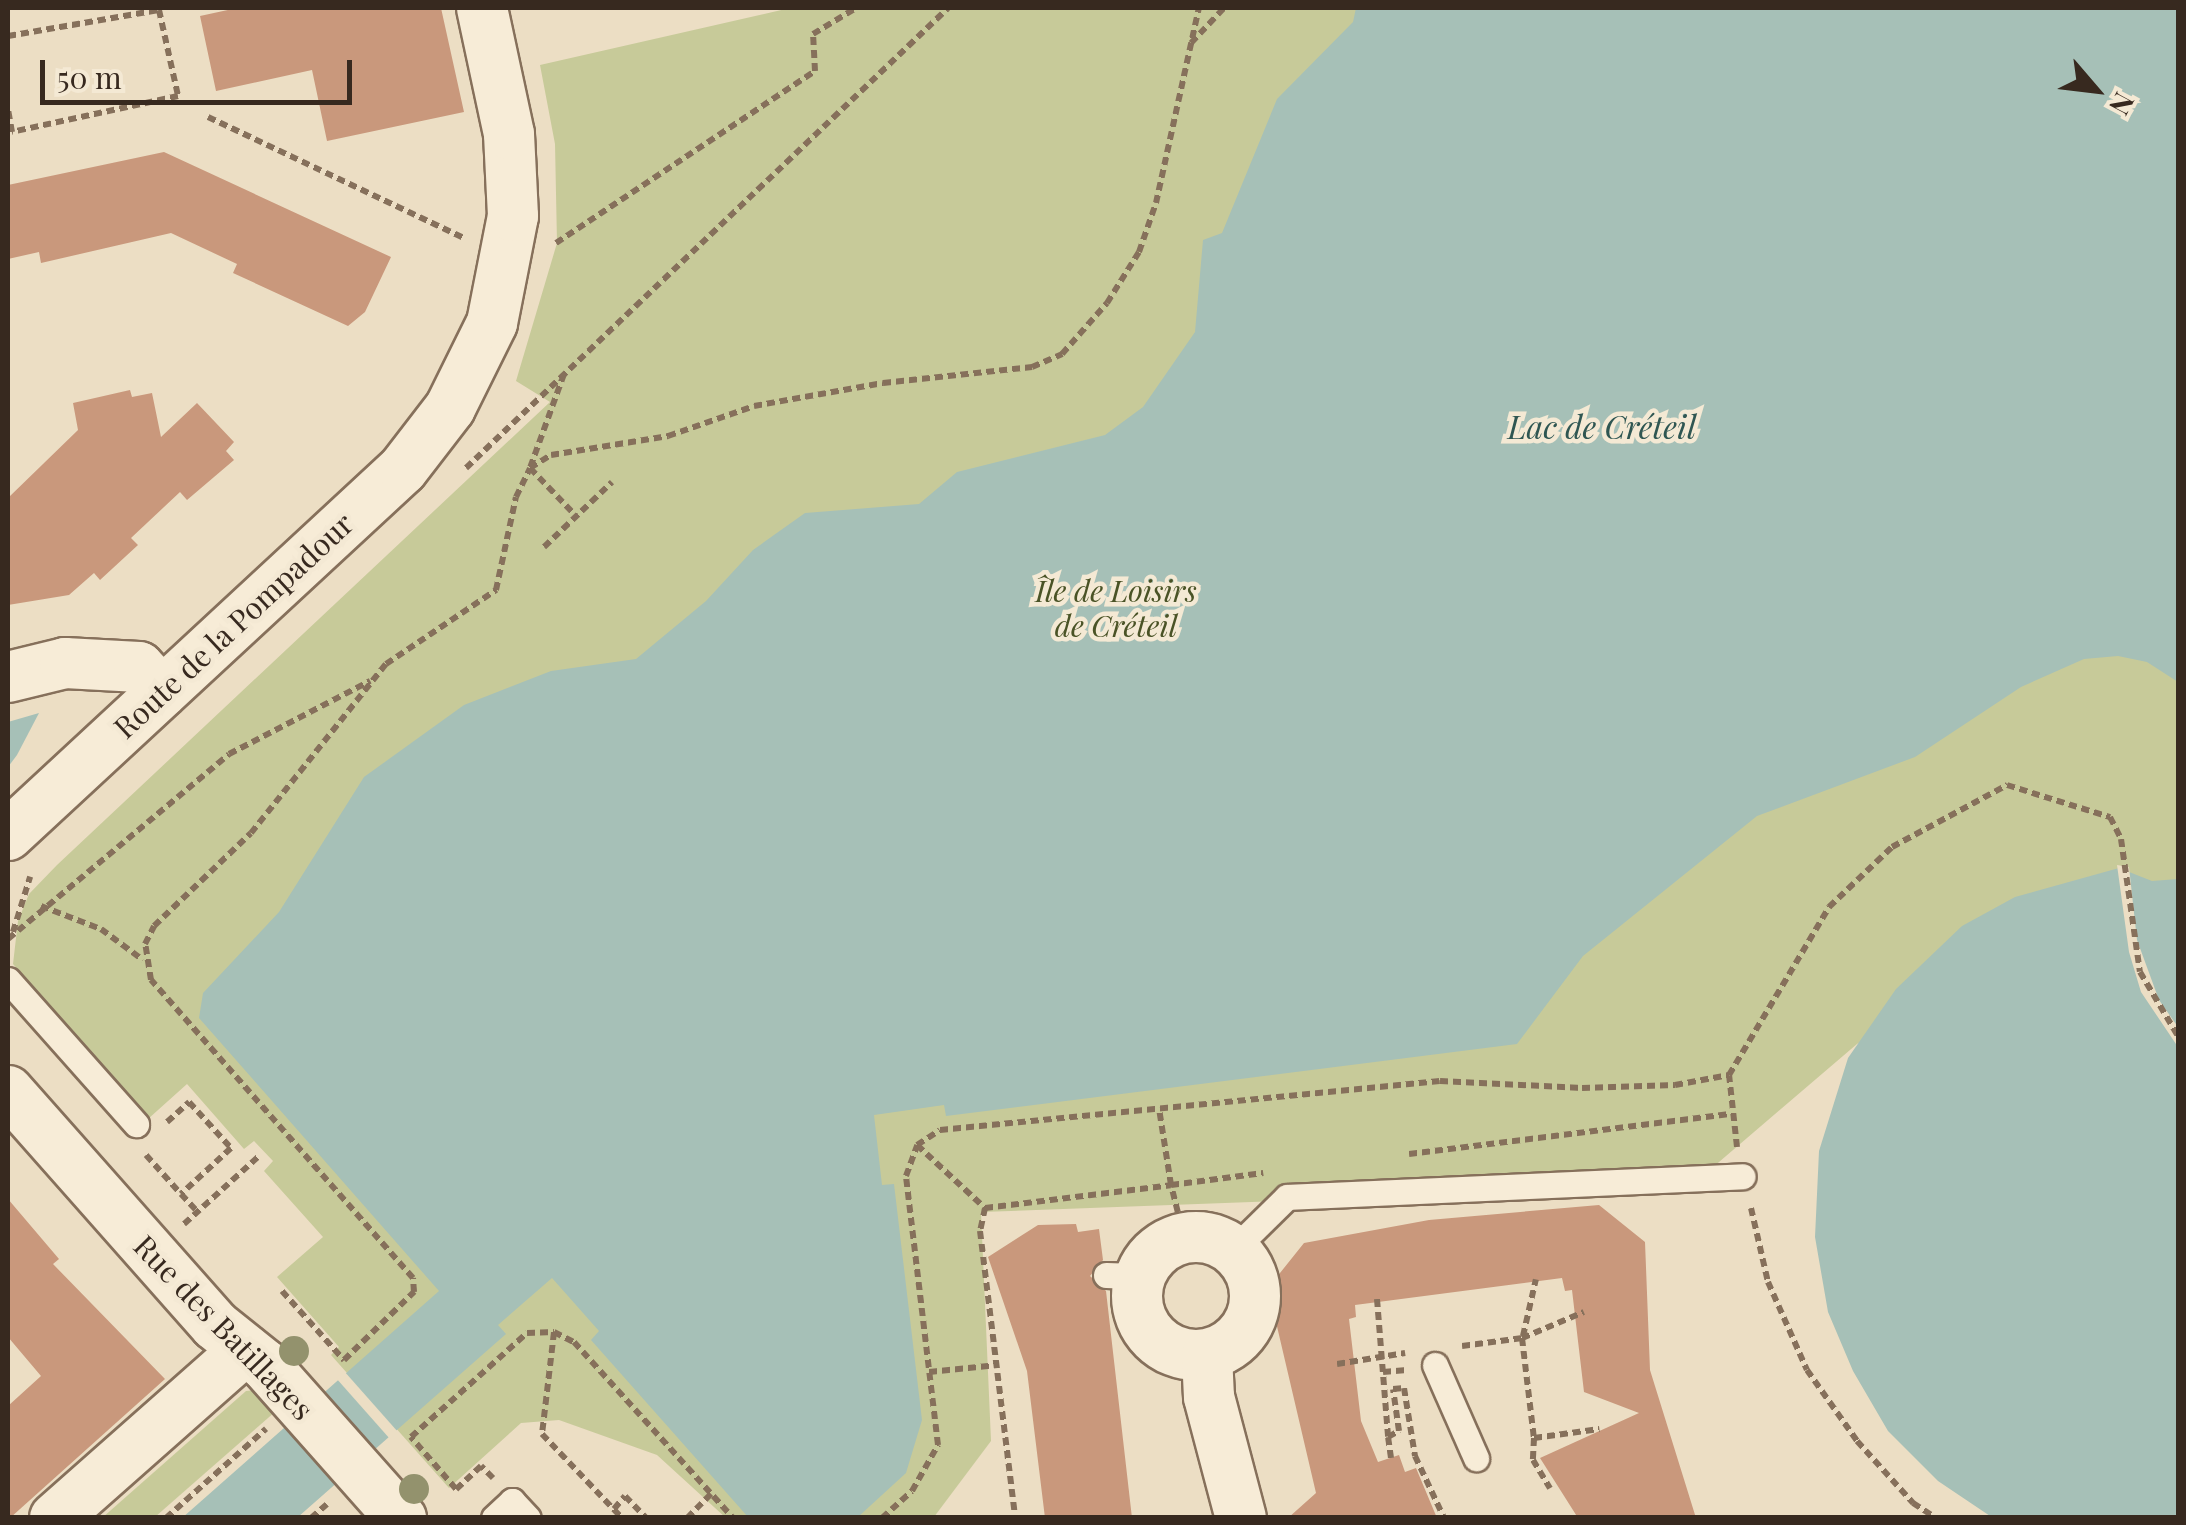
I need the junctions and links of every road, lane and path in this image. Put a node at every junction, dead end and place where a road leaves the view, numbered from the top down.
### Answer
1 (482, 8) edge
2 (856, 8) edge
3 (948, 8) edge
4 (1199, 8) edge
5 (1224, 8) edge
6 (160, 9) edge
7 (8, 36) edge
8 (1188, 47) junction
9 (8, 110) edge
10 (208, 117) dead end
11 (466, 238) dead end
12 (548, 246) dead end
13 (566, 368) junction
14 (508, 428) dead end
15 (530, 468) junction
16 (612, 482) dead end
17 (576, 516) junction
18 (544, 547) dead end
19 (8, 677) edge
20 (371, 680) junction
21 (162, 692) junction
22 (8, 835) edge
23 (19, 895) dead end
24 (8, 900) edge
25 (41, 906) junction
26 (9, 932) edge
27 (144, 960) junction
28 (8, 980) edge
29 (2178, 1036) edge
30 (1729, 1075) junction
31 (8, 1091) edge
32 (1160, 1108) junction
33 (164, 1125) dead end
34 (138, 1136) joint
35 (917, 1145) junction
36 (260, 1155) dead end
37 (1743, 1176) junction
38 (182, 1194) junction
39 (985, 1208) junction
40 (198, 1212) junction
41 (180, 1228) dead end
42 (1234, 1248) junction
43 (1536, 1278) dead end
44 (282, 1291) dead end
45 (1377, 1299) dead end
46 (1584, 1312) dead end
47 (554, 1332) junction
48 (1522, 1338) junction
49 (244, 1350) junction
50 (1206, 1355) junction
51 (1434, 1355) junction
52 (1381, 1356) junction
53 (998, 1364) junction
54 (1337, 1364) dead end
55 (1392, 1371) dead end
56 (929, 1372) junction
57 (1393, 1389) junction
58 (283, 1414) junction
59 (1599, 1429) dead end
60 (1388, 1436) junction
61 (1534, 1438) junction
62 (1391, 1458) dead end
63 (1476, 1458) dead end
64 (494, 1480) dead end
65 (1550, 1488) dead end
66 (711, 1494) junction
67 (614, 1509) junction
68 (54, 1518) edge
69 (166, 1518) edge
70 (401, 1518) edge
71 (494, 1518) edge
72 (528, 1518) edge
73 (622, 1518) edge
74 (646, 1518) edge
75 (687, 1518) edge
76 (733, 1518) edge
77 (882, 1518) edge
78 (1015, 1518) edge
79 (1242, 1518) edge
80 (1444, 1518) edge
81 (1936, 1518) edge

1 - 21 street, Route de la Pompadour
2 - 12 path
3 - 13 path
4 - 8 path
5 - 8 path
6 - 7 path
6 - 9 path
8 - 15 path
10 - 11 path
13 - 14 path
13 - 15 path
15 - 17 path
15 - 20 path
16 - 17 path
17 - 18 path
19 - 21 street
20 - 25 path
20 - 27 path
21 - 22 street, Route de la Pompadour
23 - 24 path
25 - 26 path
25 - 27 path
27 - 44 path
28 - 34 lane
29 - 30 path
30 - 32 path
30 - 37 path
31 - 49 street, Rue des Batillages
32 - 35 path
32 - 39 path
33 - 38 path
34 - 38 path
35 - 39 path
35 - 56 path
36 - 40 path
37 - 42 lane
37 - 81 path
38 - 40 path
39 - 53 path
40 - 41 path
42 - 50 street
42 - 50 street
43 - 48 path
45 - 52 path
46 - 48 path
47 - 64 path
47 - 66 path
47 - 67 path
48 - 51 path
48 - 61 path
49 - 58 street, Rue des Batillages
49 - 68 street
50 - 79 street
51 - 52 path
51 - 63 lane
52 - 54 path
52 - 60 path
53 - 56 path
53 - 78 path
55 - 57 path
56 - 77 path
57 - 60 path
57 - 80 path
58 - 69 path
58 - 70 street, Rue des Batillages
59 - 61 path
60 - 62 path
61 - 65 path
66 - 75 path
66 - 76 path
67 - 73 path
67 - 74 path
71 - 72 lane

